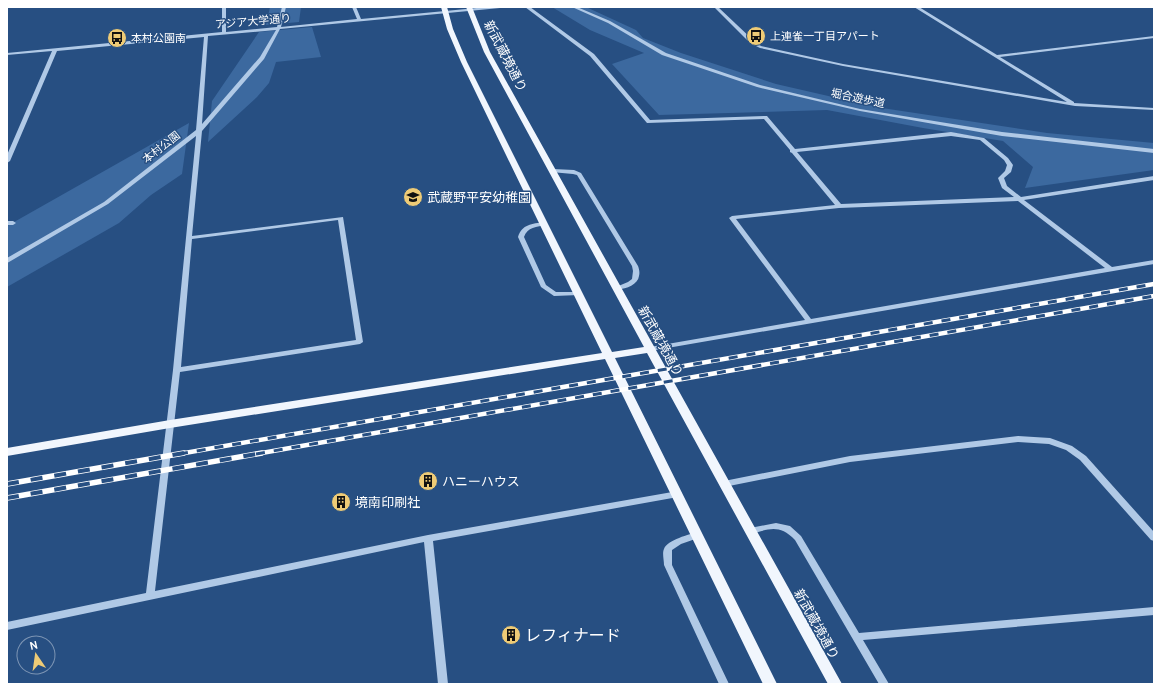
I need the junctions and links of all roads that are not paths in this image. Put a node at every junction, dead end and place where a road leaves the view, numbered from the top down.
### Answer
1 (224, 7) edge
2 (284, 7) edge
3 (354, 7) edge
4 (500, 7) edge
5 (527, 7) edge
6 (574, 7) edge
7 (716, 7) edge
8 (916, 7) edge
9 (470, 8) edge
10 (445, 10) edge
11 (359, 20) junction
12 (279, 28) junction
13 (224, 33) junction
14 (206, 35) junction
15 (1154, 37) edge
16 (55, 50) junction
17 (7, 54) edge
18 (997, 56) junction
19 (1075, 105) junction
20 (1154, 109) edge
21 (199, 131) junction
22 (792, 151) junction
23 (1154, 151) edge
24 (7, 161) edge
25 (553, 171) junction
26 (1154, 178) edge
27 (1019, 198) junction
28 (838, 206) junction
29 (544, 224) junction
30 (189, 238) junction
31 (7, 261) edge
32 (1154, 262) edge
33 (1110, 269) junction
34 (618, 288) junction
35 (577, 294) junction
36 (810, 322) junction
37 (650, 348) junction
38 (608, 355) junction
39 (177, 370) junction
40 (170, 424) junction
41 (7, 452) edge
42 (724, 484) junction
43 (678, 494) junction
44 (750, 531) junction
45 (698, 535) junction
46 (428, 538) junction
47 (1154, 538) edge
48 (150, 595) junction
49 (1154, 611) edge
50 (7, 626) edge
51 (856, 636) junction
52 (443, 684) edge
53 (724, 684) edge
54 (770, 684) edge
55 (835, 684) edge
56 (884, 684) edge

1 - 13 street
2 - 12 street, 本村公園
3 - 11 street
4 - 9 street, アジア大学通り
5 - 22 street
6 - 23 street, 堀合遊歩道
7 - 19 street
8 - 18 street
9 - 10 street, アジア大学通り
9 - 25 main road, 新武蔵境通り
10 - 11 street, アジア大学通り
10 - 29 main road
11 - 12 street, アジア大学通り
12 - 13 street, アジア大学通り
12 - 21 street, 本村公園
13 - 14 street, アジア大学通り
14 - 16 street, アジア大学通り
14 - 21 street
15 - 18 street
16 - 17 street, アジア大学通り
16 - 24 street
18 - 19 street
19 - 20 street
21 - 30 street
21 - 31 street, 本村公園
22 - 27 street
22 - 28 street
25 - 34 main road, 新武蔵境通り
25 - 34 street
26 - 27 street
27 - 28 street
27 - 33 street
28 - 36 street
29 - 35 main road
29 - 35 street
30 - 39 street
30 - 39 street
32 - 33 street
33 - 36 street
34 - 37 main road, 新武蔵境通り
35 - 38 main road
36 - 37 street
37 - 38 main road
37 - 42 main road, 新武蔵境通り
38 - 40 main road
38 - 43 main road
39 - 40 street
40 - 41 main road
40 - 48 street
42 - 44 main road, 新武蔵境通り
42 - 47 street
43 - 45 main road
43 - 46 street
44 - 51 street
44 - 55 main road, 新武蔵境通り
45 - 53 street
45 - 54 main road
46 - 48 street
46 - 52 street
48 - 50 street
49 - 51 street
51 - 56 street

